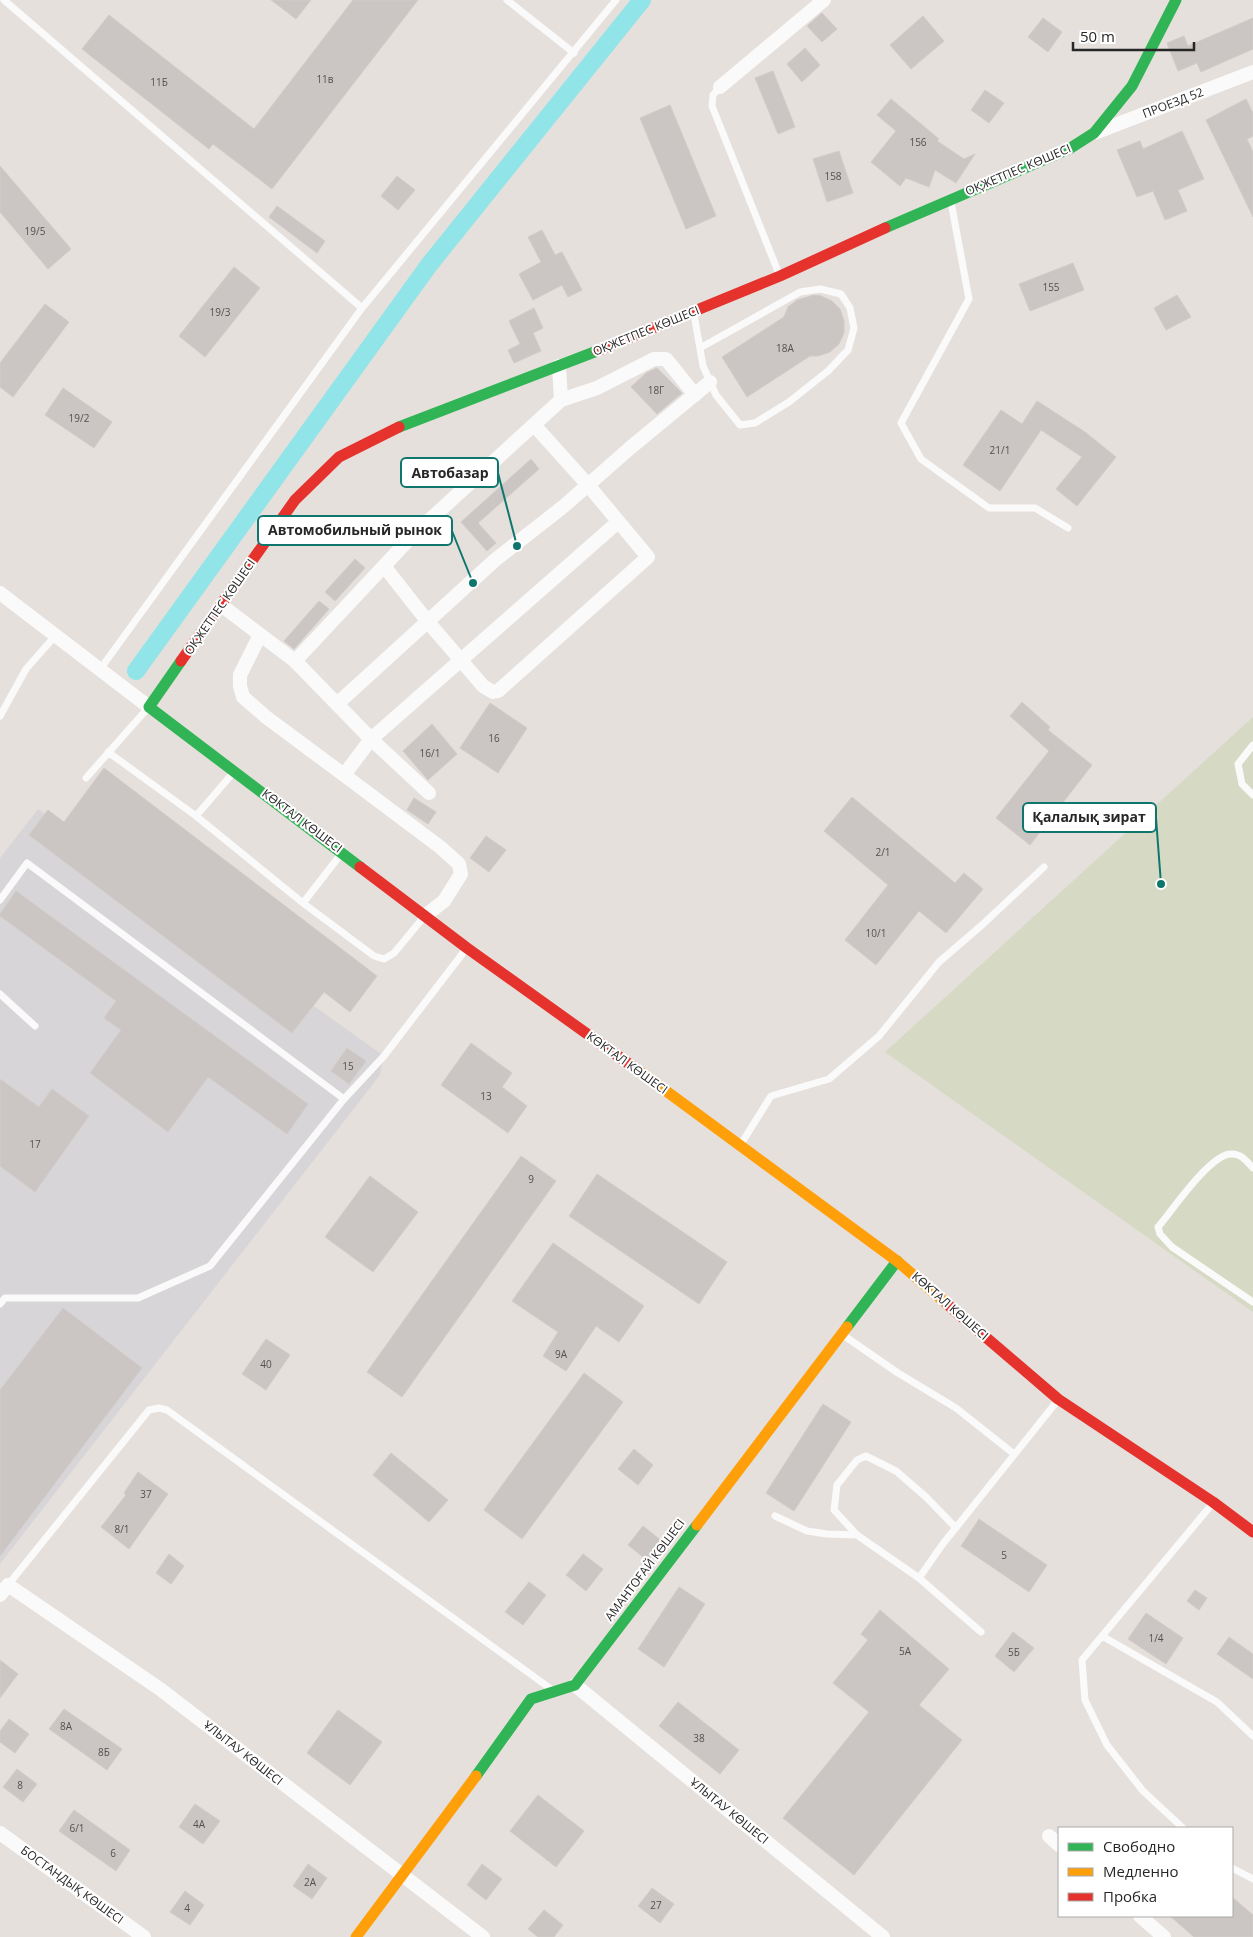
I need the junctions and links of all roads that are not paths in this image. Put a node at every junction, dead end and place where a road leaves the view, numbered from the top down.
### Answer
1 (4, 0) edge
2 (507, 0) edge
3 (616, 0) edge
4 (824, 0) edge
5 (1176, 0) edge
6 (574, 53) junction
7 (1253, 72) edge
8 (720, 87) joint
9 (1094, 133) junction
10 (950, 199) junction
11 (780, 276) junction
12 (362, 308) junction
13 (693, 312) junction
14 (700, 348) junction
15 (559, 366) junction
16 (710, 382) junction
17 (695, 395) junction
18 (561, 400) junction
19 (534, 425) junction
20 (588, 485) junction
21 (618, 522) junction
22 (1068, 528) dead end
23 (384, 566) junction
24 (0, 593) edge
25 (221, 605) junction
26 (428, 622) junction
27 (260, 635) junction
28 (56, 636) junction
29 (295, 661) junction
30 (462, 661) junction
31 (101, 668) junction
32 (337, 704) junction
33 (149, 707) junction
34 (0, 716) edge
35 (372, 739) junction
36 (1253, 745) edge
37 (108, 752) junction
38 (235, 771) junction
39 (344, 775) junction
40 (86, 778) dead end
41 (429, 793) dead end
42 (1253, 796) edge
43 (196, 816) junction
44 (342, 852) junction
45 (1044, 867) dead end
46 (0, 900) edge
47 (303, 903) junction
48 (426, 915) junction
49 (467, 948) junction
50 (0, 994) edge
51 (35, 1026) dead end
52 (344, 1100) junction
53 (740, 1144) junction
54 (1253, 1168) edge
55 (897, 1261) junction
56 (1253, 1302) edge
57 (0, 1304) edge
58 (843, 1335) junction
59 (1058, 1399) junction
60 (1014, 1454) junction
61 (1213, 1502) junction
62 (775, 1516) dead end
63 (956, 1528) junction
64 (1253, 1532) edge
65 (857, 1535) junction
66 (918, 1578) junction
67 (4, 1590) edge
68 (981, 1632) dead end
69 (1102, 1636) junction
70 (575, 1685) junction
71 (555, 1693) junction
72 (1253, 1736) edge
73 (1182, 1827) edge
74 (0, 1833) edge
75 (1233, 1869) edge
76 (402, 1876) junction
77 (1253, 1879) edge
78 (1141, 1917) edge
79 (144, 1937) edge
80 (356, 1937) edge
81 (482, 1937) edge
82 (883, 1937) edge
83 (1164, 1937) edge

1 - 12 lane
2 - 6 lane
3 - 6 lane
4 - 8 street
5 - 9 street, ОҚЖЕТПЕС КӨШЕСІ
6 - 12 lane
7 - 9 street, ПРОЕЗД 52
8 - 11 lane
9 - 10 street, ОҚЖЕТПЕС КӨШЕСІ
10 - 11 street, ОҚЖЕТПЕС КӨШЕСІ
10 - 22 lane
11 - 13 street, ОҚЖЕТПЕС КӨШЕСІ
12 - 31 lane
13 - 14 lane
13 - 15 street, ОҚЖЕТПЕС КӨШЕСІ
14 - 16 lane
14 - 16 lane
15 - 18 street
15 - 25 street, ОҚЖЕТПЕС КӨШЕСІ
16 - 17 street
17 - 18 street
17 - 20 street
18 - 19 street
19 - 20 street
19 - 23 street
20 - 21 street
20 - 26 street
21 - 30 street
21 - 30 street
23 - 26 street
23 - 29 street
24 - 28 street, КӨКТАЛ КӨШЕСІ
25 - 27 street
25 - 33 street, ОҚЖЕТПЕС КӨШЕСІ
26 - 30 street
26 - 32 street
27 - 29 street
27 - 39 street
28 - 31 street, КӨКТАЛ КӨШЕСІ
28 - 34 lane
29 - 32 street
30 - 35 street
31 - 33 street, КӨКТАЛ КӨШЕСІ
32 - 35 street
33 - 37 lane
33 - 38 street, КӨКТАЛ КӨШЕСІ
35 - 39 street
35 - 41 street
36 - 42 lane
37 - 40 lane
37 - 43 lane
38 - 43 lane
38 - 44 street, КӨКТАЛ КӨШЕСІ
39 - 48 street
43 - 47 lane
44 - 47 lane
44 - 48 street, КӨКТАЛ КӨШЕСІ
45 - 53 lane
46 - 52 lane
47 - 48 lane
48 - 49 street, КӨКТАЛ КӨШЕСІ
49 - 52 lane
49 - 53 street, КӨКТАЛ КӨШЕСІ
50 - 51 lane
52 - 57 lane
53 - 55 street, КӨКТАЛ КӨШЕСІ
54 - 56 lane
55 - 58 street, АМАНТОҒАЙ КӨШЕСІ
55 - 59 street, КӨКТАЛ КӨШЕСІ
58 - 60 lane
58 - 70 street, АМАНТОҒАЙ КӨШЕСІ
59 - 60 lane
59 - 61 street, КӨКТАЛ КӨШЕСІ
60 - 63 lane
61 - 64 street, КӨКТАЛ КӨШЕСІ
61 - 69 lane
62 - 65 lane
63 - 65 lane
63 - 66 lane
65 - 66 lane
66 - 68 lane
67 - 71 lane
67 - 76 street, ҰЛЫТАУ КӨШЕСІ
69 - 72 lane
69 - 73 lane
70 - 71 street
70 - 82 street, ҰЛЫТАУ КӨШЕСІ
71 - 76 street
74 - 79 street, БОСТАНДЫҚ КӨШЕСІ
75 - 77 lane
76 - 80 street
76 - 81 street, ҰЛЫТАУ КӨШЕСІ
78 - 83 street

